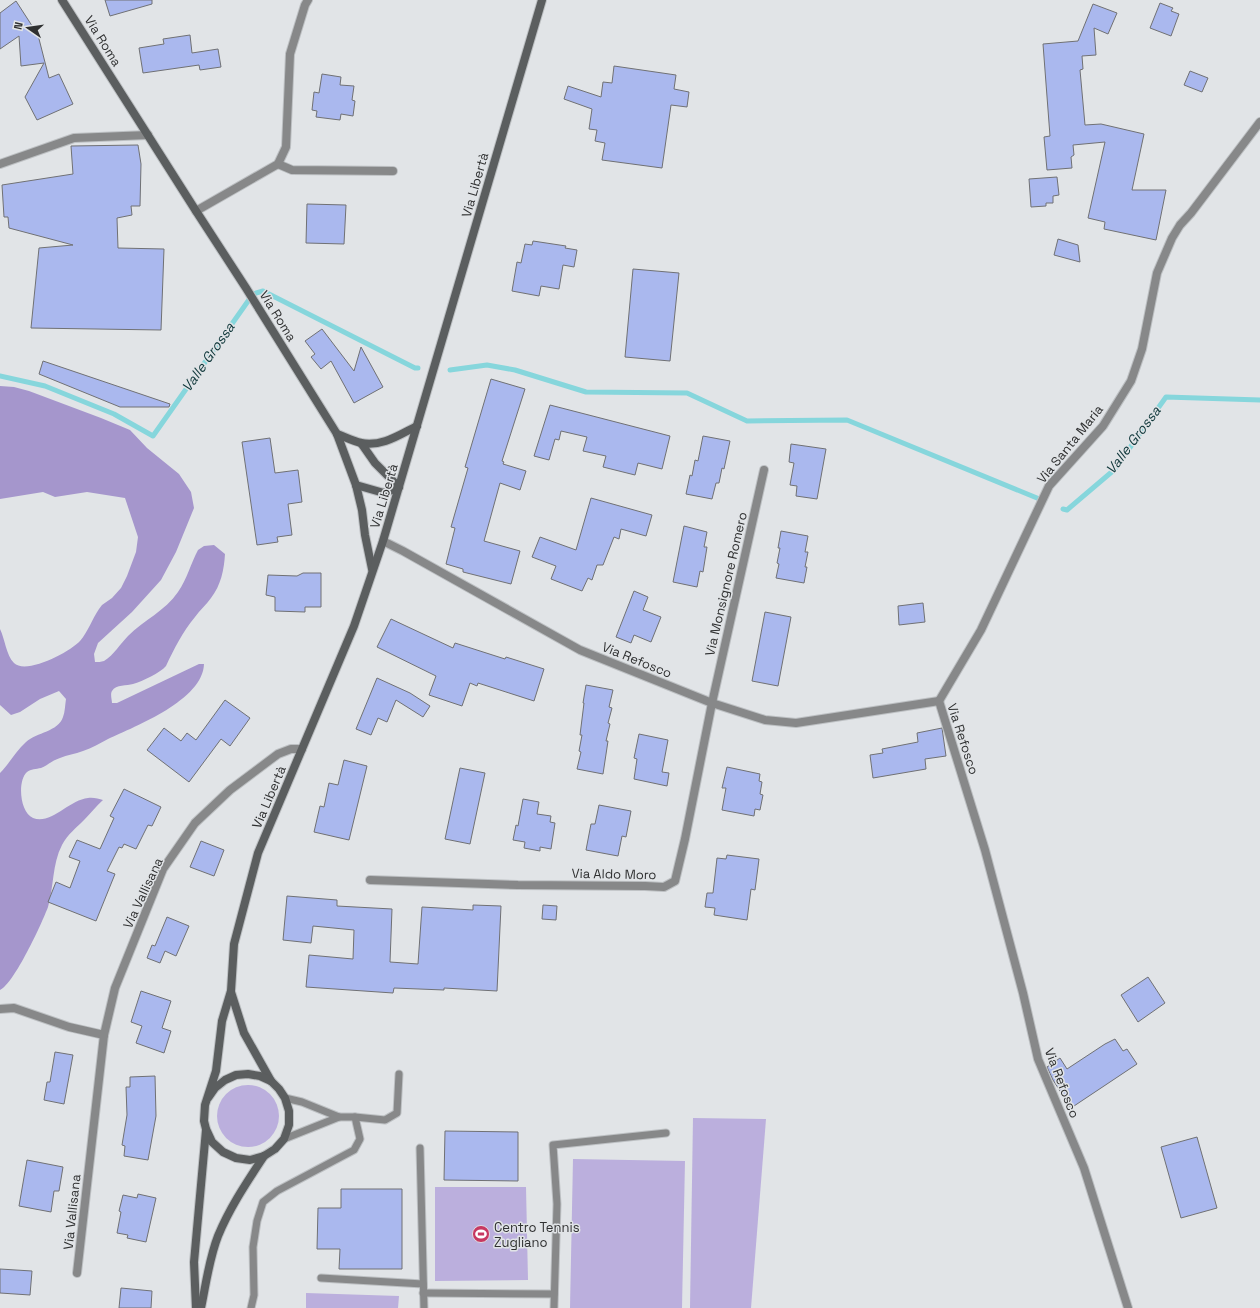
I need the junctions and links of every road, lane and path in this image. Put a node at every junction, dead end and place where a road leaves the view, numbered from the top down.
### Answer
1 (62, 0) edge
2 (308, 0) edge
3 (542, 0) edge
4 (1260, 122) edge
5 (148, 135) junction
6 (0, 164) edge
7 (278, 164) junction
8 (393, 171) dead end
9 (196, 211) junction
10 (417, 426) junction
11 (337, 434) junction
12 (361, 443) junction
13 (764, 470) dead end
14 (356, 485) junction
15 (399, 487) junction
16 (383, 541) junction
17 (372, 570) junction
18 (940, 702) junction
19 (712, 703) junction
20 (302, 749) junction
21 (370, 880) dead end
22 (231, 991) junction
23 (0, 1009) edge
24 (104, 1035) junction
25 (399, 1074) dead end
26 (271, 1081) junction
27 (208, 1098) junction
28 (285, 1098) junction
29 (339, 1117) junction
30 (355, 1117) junction
31 (206, 1129) junction
32 (666, 1133) dead end
33 (284, 1139) junction
34 (420, 1148) dead end
35 (264, 1156) junction
36 (77, 1273) dead end
37 (321, 1278) dead end
38 (423, 1284) junction
39 (423, 1293) junction
40 (554, 1294) junction
41 (196, 1308) edge
42 (201, 1308) edge
43 (250, 1308) edge
44 (424, 1308) edge
45 (554, 1308) edge
46 (1128, 1308) edge

1 - 5 main road, Via Roma
2 - 7 street
3 - 10 main road, Via Libertà
4 - 18 street, Via Santa Maria
5 - 6 street
5 - 9 main road, Via Roma
7 - 8 street
7 - 9 street
9 - 11 main road, Via Roma
10 - 12 main road
10 - 15 main road, Via Libertà
11 - 12 main road
11 - 14 main road, Via Roma
12 - 15 main road
13 - 19 street, Via Monsignore Romero
14 - 15 main road
14 - 17 main road, Via Roma
15 - 16 main road, Via Libertà
16 - 17 main road, Via Libertà
16 - 19 street, Via Refosco
17 - 20 main road, Via Libertà
18 - 19 street, Via Refosco
18 - 46 street, Via Refosco
19 - 21 street, Via Aldo Moro
20 - 22 main road, Via Libertà
20 - 24 street, Via Vallisana
22 - 26 main road, Via Libertà
22 - 27 main road, Via Libertà
23 - 24 street
24 - 36 street, Via Vallisana
25 - 30 lane
26 - 27 main road
26 - 28 main road
27 - 31 main road
28 - 29 lane
28 - 33 main road
29 - 30 lane
29 - 33 lane
30 - 43 lane
31 - 35 main road
31 - 41 main road
32 - 40 lane
33 - 35 main road
34 - 38 lane
35 - 42 main road
37 - 38 lane
38 - 39 lane
39 - 40 lane
39 - 44 lane
40 - 45 lane

